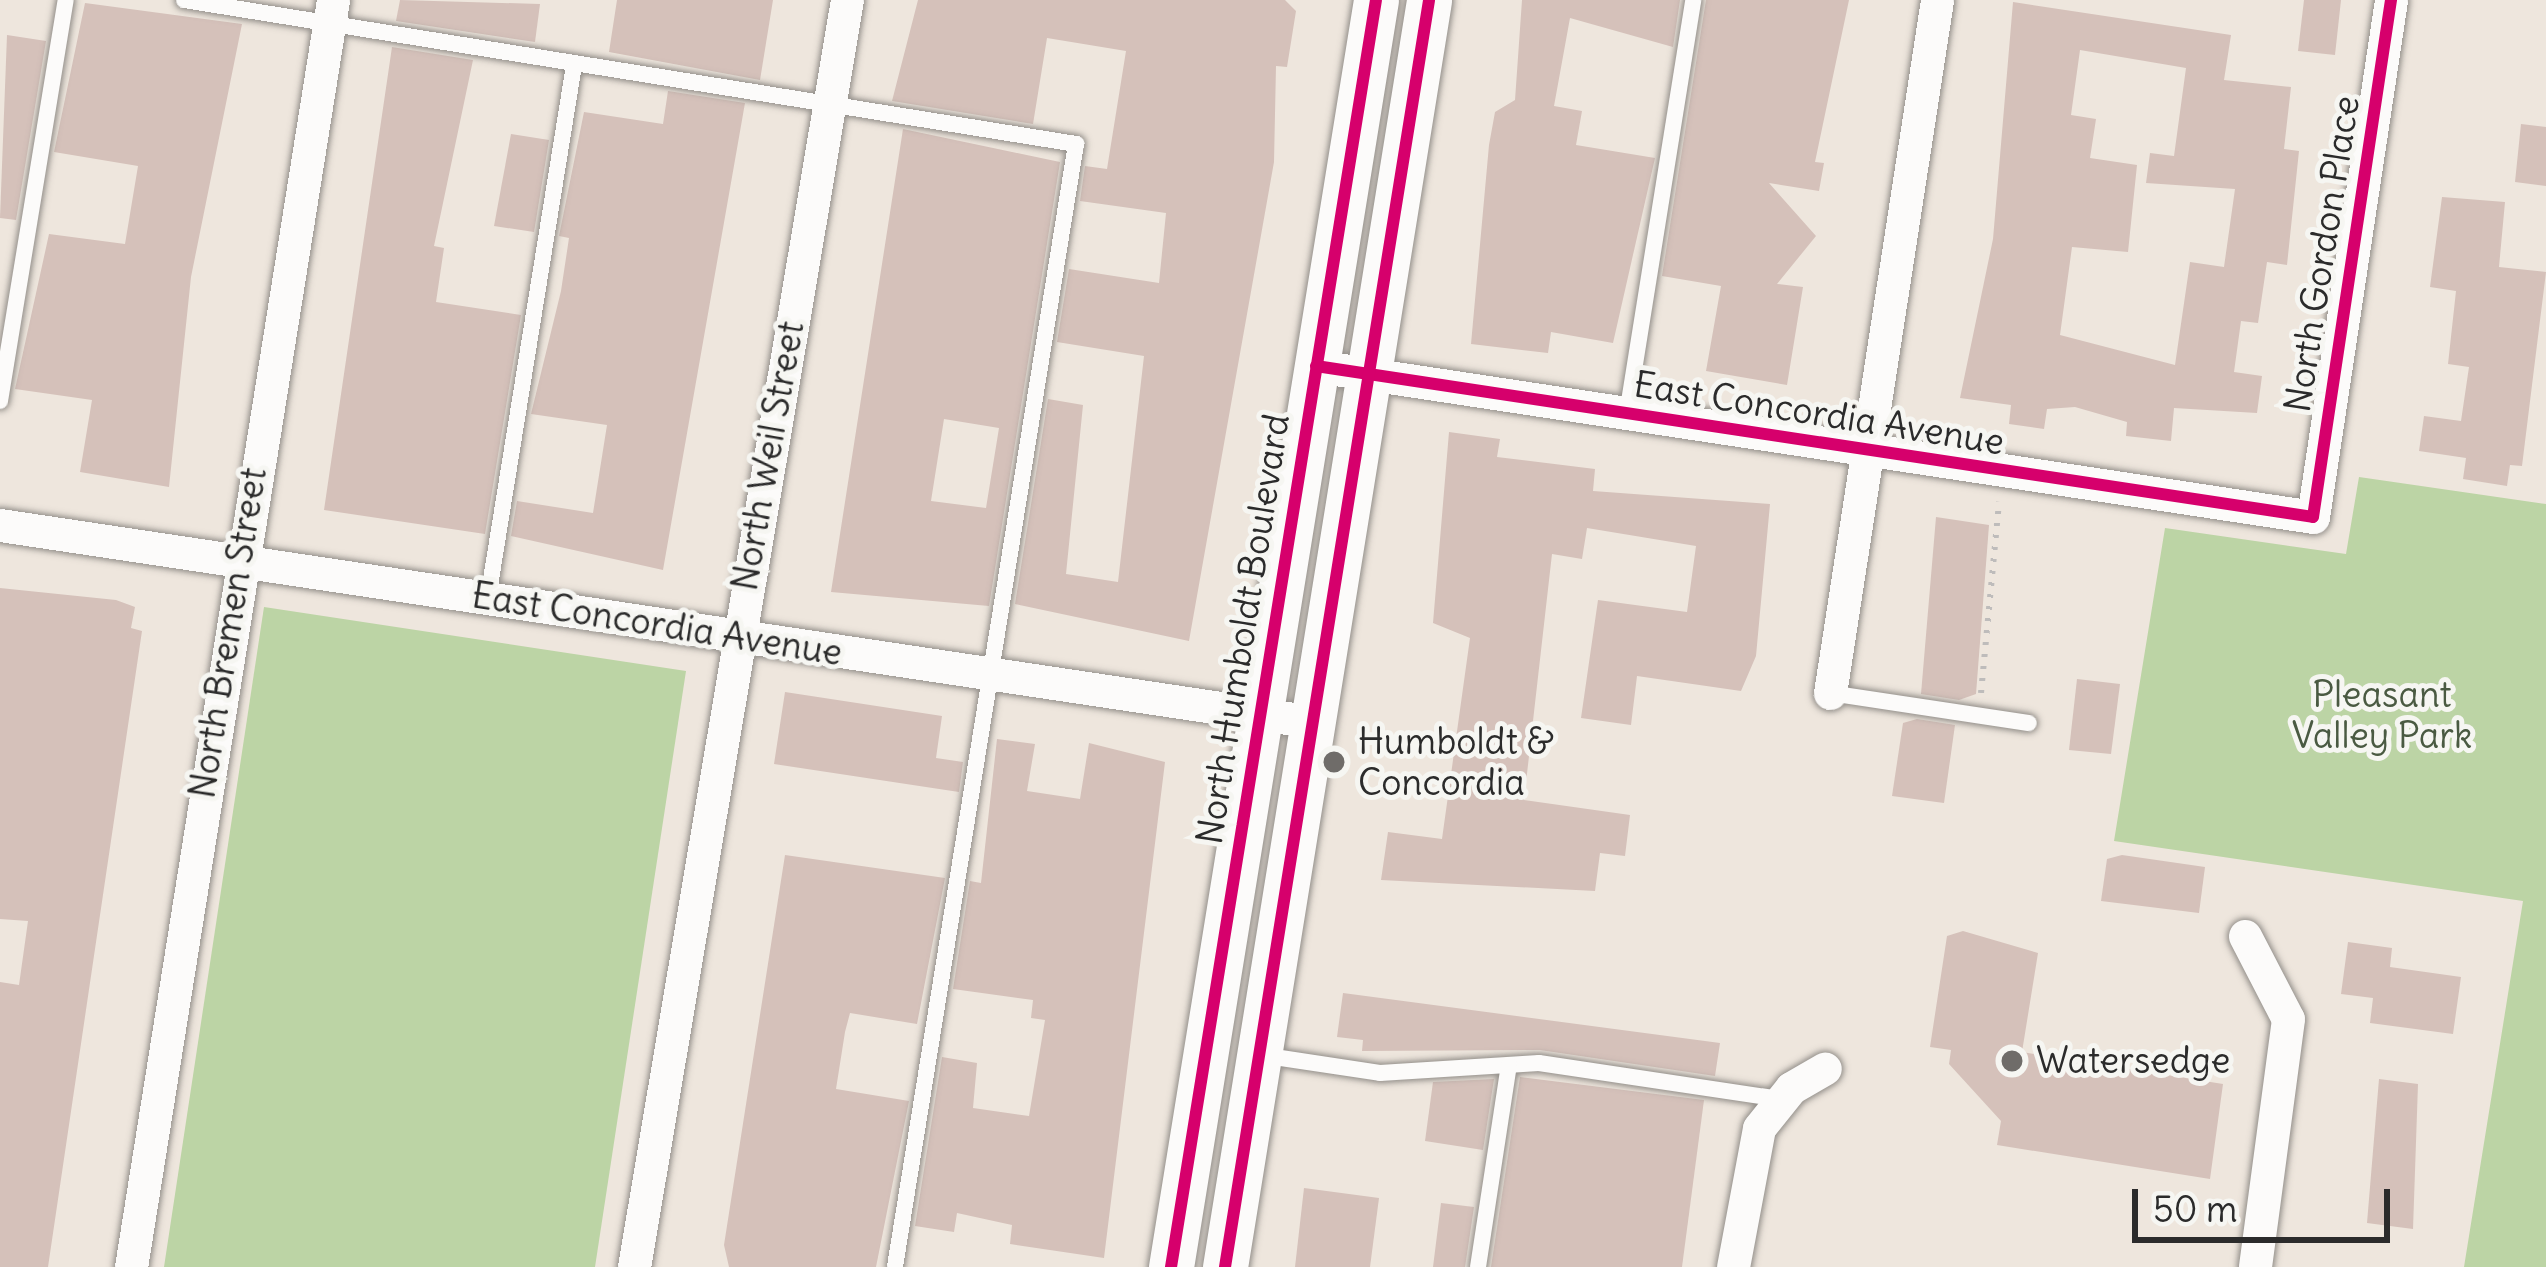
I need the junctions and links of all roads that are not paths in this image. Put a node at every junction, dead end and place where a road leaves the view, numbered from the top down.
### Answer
1 (66, 0) edge
2 (184, 0) edge
3 (847, 0) edge
4 (1376, 0) edge
5 (1429, 0) edge
6 (1693, 0) edge
7 (1937, 0) edge
8 (2391, 0) edge
9 (331, 13) edge
10 (574, 65) junction
11 (831, 105) junction
12 (1316, 366) junction
13 (1371, 374) junction
14 (0, 401) edge
15 (1627, 414) junction
16 (1868, 451) junction
17 (2313, 517) joint
18 (0, 525) edge
19 (237, 560) junction
20 (488, 598) junction
21 (735, 635) junction
22 (992, 674) junction
23 (1830, 693) joint
24 (1259, 714) junction
25 (1314, 722) junction
26 (2029, 723) dead end
27 (2245, 936) dead end
28 (1260, 1055) junction
29 (1509, 1066) junction
30 (1826, 1069) dead end
31 (1780, 1099) junction
32 (131, 1267) edge
33 (634, 1267) edge
34 (895, 1267) edge
35 (1171, 1267) edge
36 (1225, 1267) edge
37 (1478, 1267) edge
38 (1733, 1267) edge
39 (2254, 1267) edge

1 - 14 lane
2 - 9 lane
3 - 11 street, North Weil Street
4 - 12 main road, North Humboldt Boulevard
5 - 13 main road
6 - 15 lane
7 - 16 street
8 - 17 street, North Gordon Place
9 - 10 lane
9 - 19 street, North Bremen Street
10 - 11 lane
10 - 20 lane
11 - 21 street, North Weil Street
11 - 22 lane
12 - 13 street, East Concordia Avenue
12 - 24 main road, North Humboldt Boulevard
13 - 15 street, East Concordia Avenue
13 - 25 main road
15 - 16 street, East Concordia Avenue
16 - 17 street, East Concordia Avenue
16 - 23 street
18 - 19 street, East Concordia Avenue
19 - 20 street, East Concordia Avenue
19 - 32 street, North Bremen Street
20 - 21 street, East Concordia Avenue
21 - 22 street, East Concordia Avenue
21 - 33 street, North Weil Street
22 - 24 street, East Concordia Avenue
22 - 34 lane
23 - 26 lane
24 - 25 street, East Concordia Avenue
24 - 35 main road, North Humboldt Boulevard
25 - 28 main road
27 - 39 street
28 - 29 lane
28 - 36 main road
29 - 31 lane
29 - 37 lane
30 - 31 street
31 - 38 street

